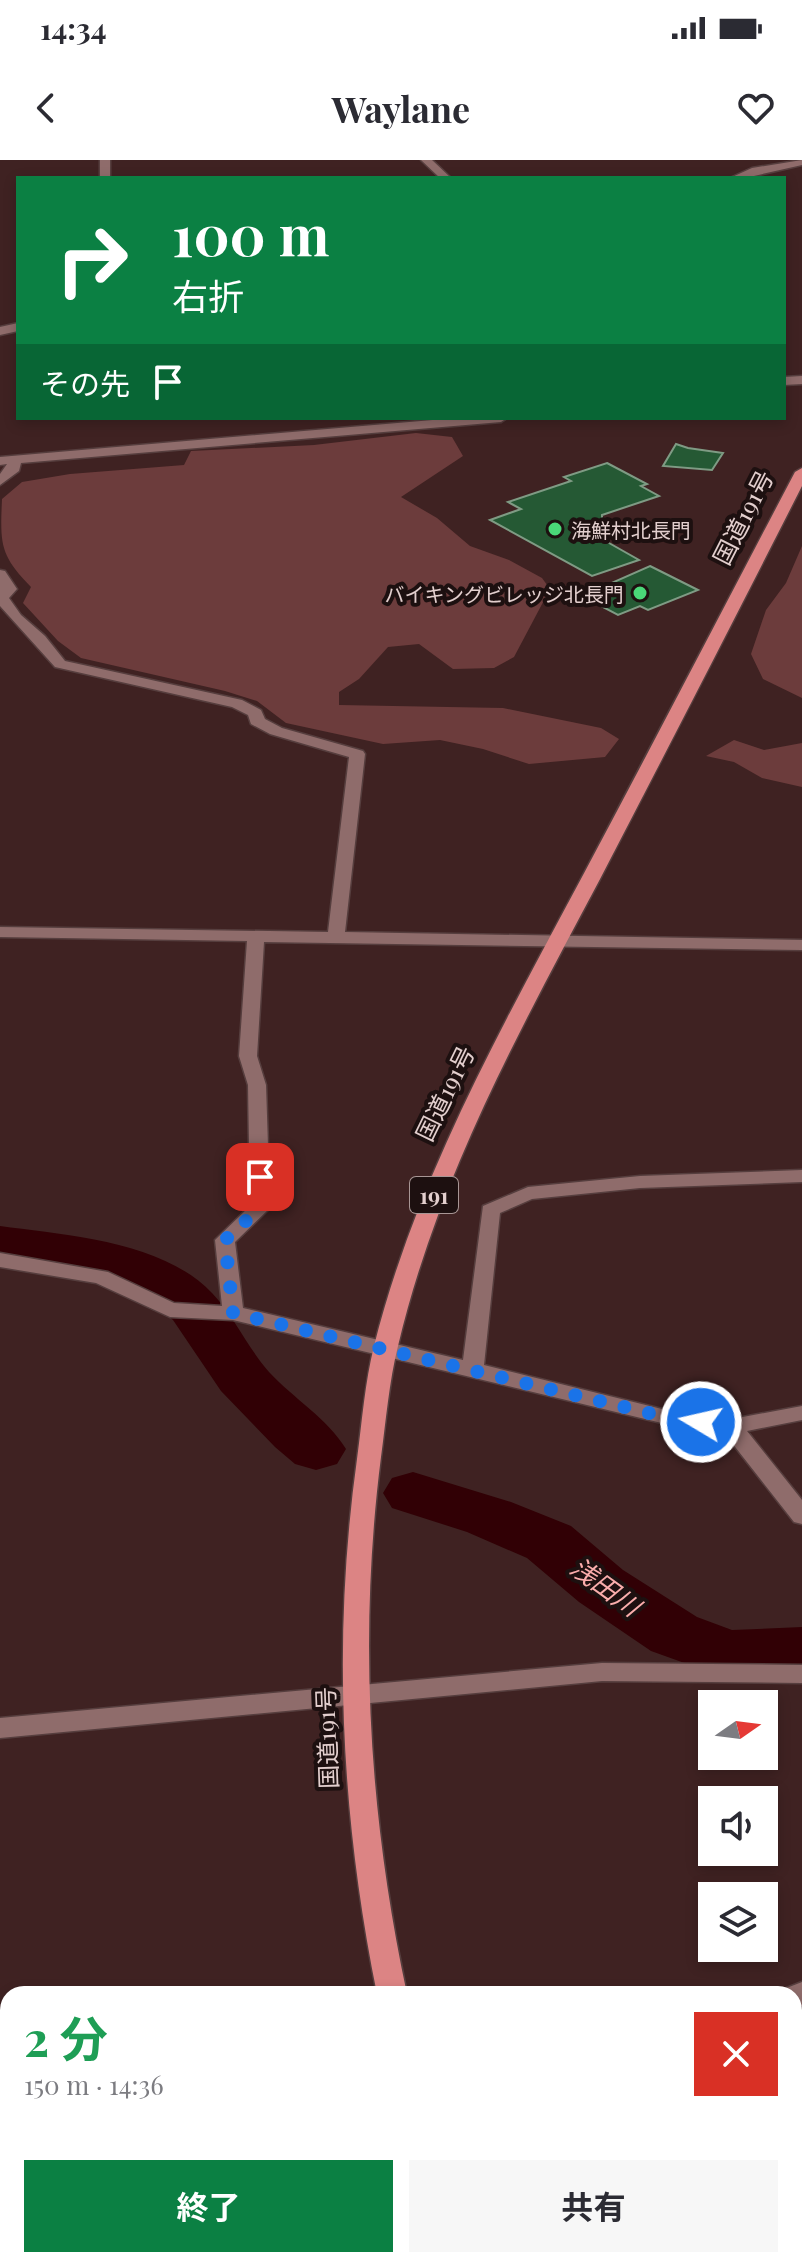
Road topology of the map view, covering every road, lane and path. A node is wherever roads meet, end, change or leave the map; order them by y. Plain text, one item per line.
1 (426, 160) edge
2 (802, 162) edge
3 (777, 163) edge
4 (444, 176) edge
5 (741, 176) edge
6 (344, 420) edge
7 (478, 420) edge
8 (352, 431) junction
9 (7, 460) edge
10 (802, 472) edge
11 (0, 481) edge
12 (0, 574) edge
13 (1, 598) edge
14 (0, 932) edge
15 (336, 936) junction
16 (256, 937) junction
17 (555, 941) junction
18 (802, 945) edge
19 (802, 1176) edge
20 (0, 1260) edge
21 (227, 1313) junction
22 (386, 1348) junction
23 (473, 1370) junction
24 (802, 1413) edge
25 (732, 1427) junction
26 (802, 1516) edge
27 (802, 1674) edge
28 (357, 1697) junction
29 (0, 1728) edge
30 (391, 1986) edge

1 - 4 street
2 - 3 street
3 - 5 street
6 - 8 street
7 - 8 street
8 - 9 street
9 - 11 street
10 - 17 highway, 国道191号 / 191
12 - 13 street
13 - 15 street
14 - 16 street
15 - 16 street
15 - 17 street
16 - 21 street
17 - 18 street
17 - 22 highway, 国道191号 / 191
19 - 23 street
20 - 21 street
21 - 22 street
22 - 23 street
22 - 28 highway, 国道191号 / 191
23 - 25 street
24 - 25 street
25 - 26 street
27 - 28 street
28 - 29 street
28 - 30 highway, 国道191号 / 191

